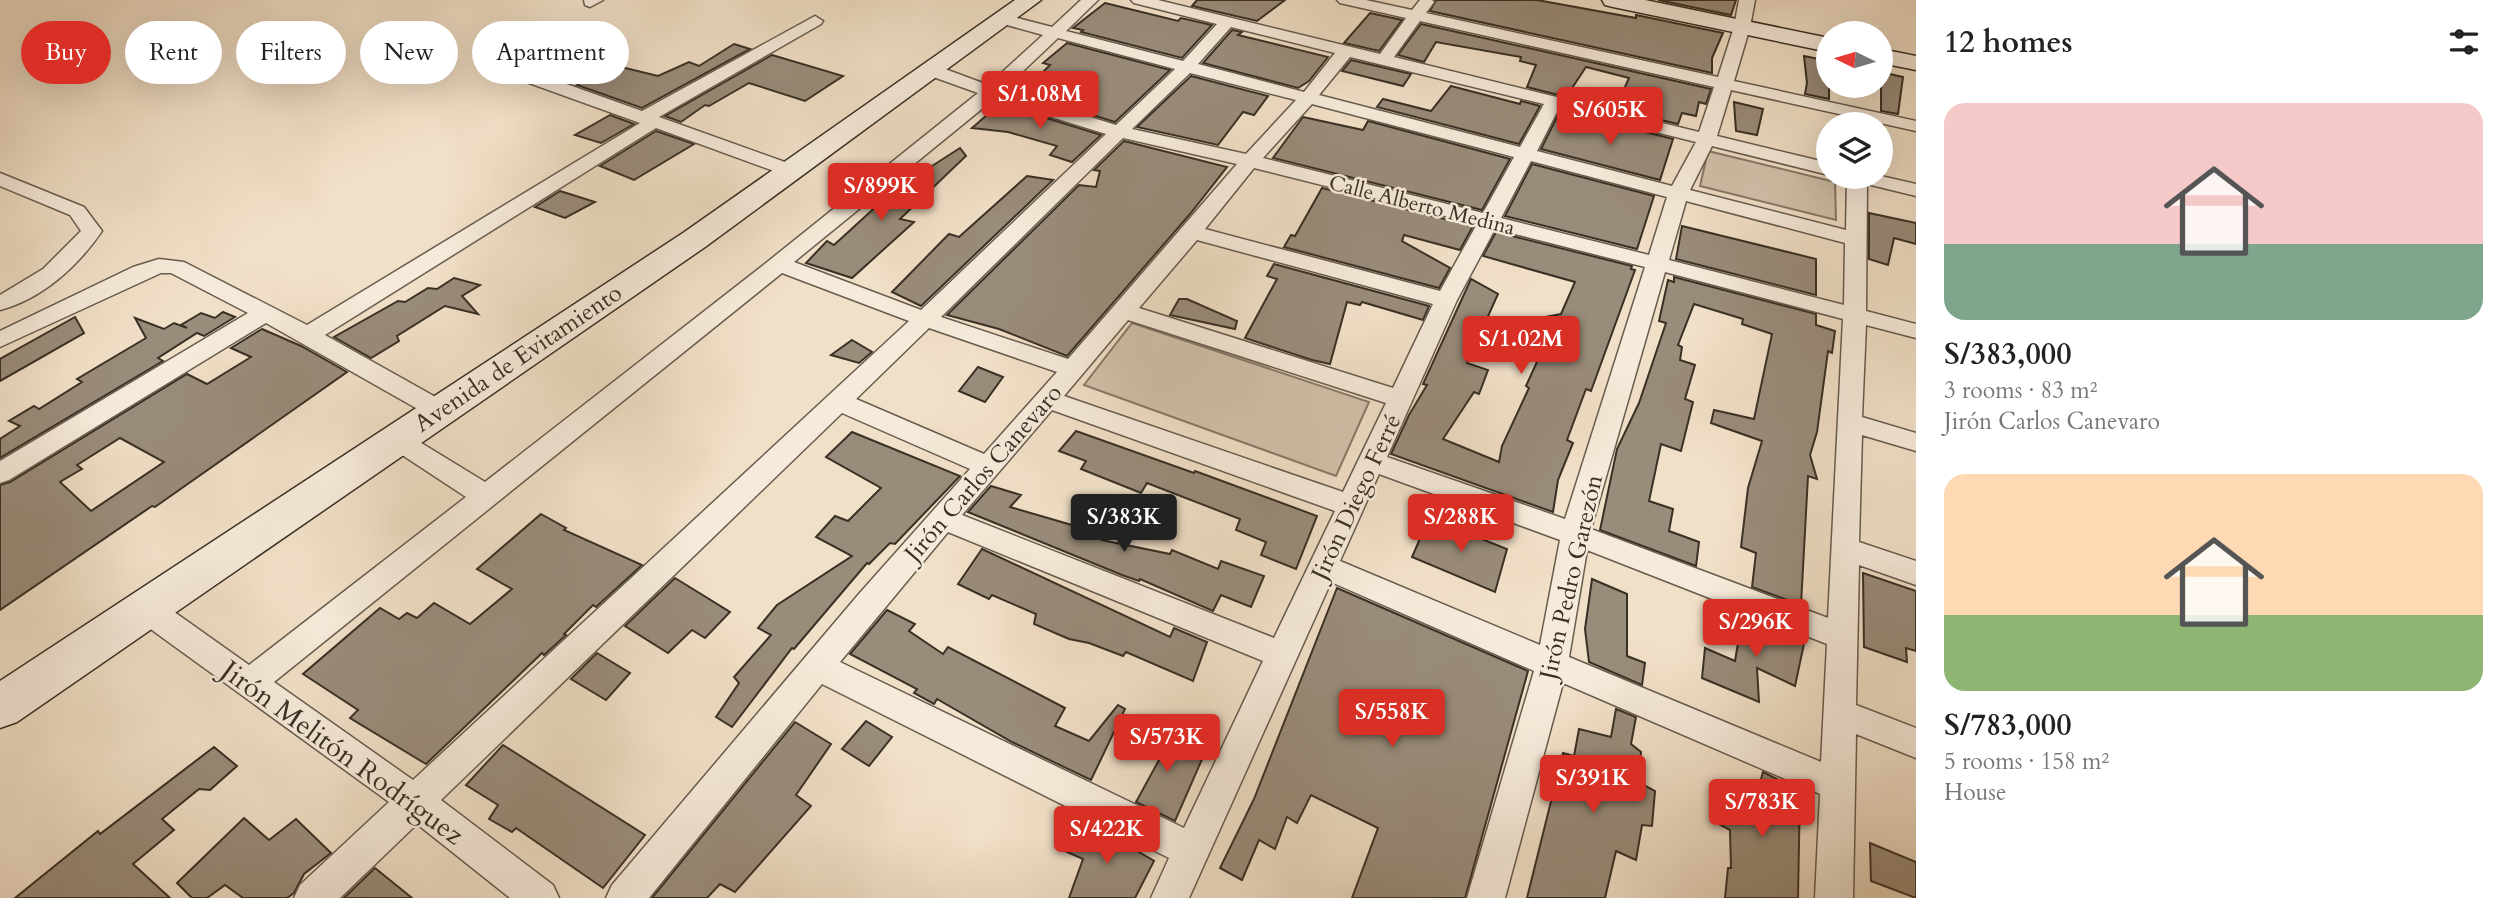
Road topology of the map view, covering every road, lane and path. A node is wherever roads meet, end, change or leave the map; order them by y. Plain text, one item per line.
1 (1090, 0) edge
2 (1139, 0) edge
3 (1345, 0) edge
4 (1427, 0) edge
5 (1613, 0) edge
6 (1662, 0) edge
7 (1016, 10) edge
8 (1744, 15) edge
9 (1418, 16) junction
10 (816, 21) dead end
11 (1227, 22) junction
12 (1816, 30) edge
13 (1054, 33) junction
14 (1816, 40) edge
15 (1894, 46) edge
16 (1916, 50) edge
17 (1345, 52) junction
18 (1894, 59) edge
19 (1384, 60) junction
20 (1916, 63) edge
21 (1186, 67) junction
22 (931, 70) junction
23 (1723, 83) junction
24 (550, 84) edge
25 (991, 92) junction
26 (1308, 98) junction
27 (1554, 102) junction
28 (650, 119) junction
29 (1916, 126) edge
30 (1117, 131) junction
31 (1706, 140) junction
32 (1526, 154) junction
33 (1250, 161) junction
34 (1816, 166) edge
35 (789, 170) junction
36 (0, 179) edge
37 (1893, 185) edge
38 (1858, 189) edge
39 (1916, 190) edge
40 (1678, 194) junction
41 (1489, 222) junction
42 (1192, 232) junction
43 (1855, 239) junction
44 (1656, 263) junction
45 (779, 264) junction
46 (1446, 300) junction
47 (0, 303) edge
48 (1124, 311) junction
49 (265, 313) junction
50 (1855, 315) junction
51 (925, 319) junction
52 (1916, 331) edge
53 (308, 335) junction
54 (0, 340) edge
55 (1073, 369) junction
56 (1047, 399) junction
57 (1401, 399) junction
58 (838, 401) junction
59 (439, 411) junction
60 (1849, 422) junction
61 (396, 439) junction
62 (1916, 442) edge
63 (1373, 462) junction
64 (987, 466) junction
65 (0, 473) edge
66 (486, 496) junction
67 (1352, 506) junction
68 (943, 519) junction
69 (1576, 534) junction
70 (1846, 550) junction
71 (1324, 567) junction
72 (1916, 573) edge
73 (145, 608) junction
74 (1844, 636) junction
75 (1283, 655) junction
76 (1552, 664) junction
77 (817, 666) junction
78 (250, 683) junction
79 (0, 707) edge
80 (1842, 714) junction
81 (1916, 743) edge
82 (1839, 786) junction
83 (415, 801) junction
84 (1192, 851) junction
85 (313, 898) edge
86 (540, 898) edge
87 (625, 898) edge
88 (1170, 898) edge
89 (1486, 898) edge
90 (1834, 898) edge

1 - 13 street
2 - 11 street
3 - 9 street
4 - 9 street
5 - 8 street
6 - 8 street
7 - 13 street
7 - 22 street, Avenida de Evitamiento
8 - 12 street
8 - 14 street
8 - 23 street, Jirón Pedro Garezón
9 - 19 street
9 - 23 street
10 - 28 street
11 - 17 street
11 - 21 street
13 - 21 street
13 - 25 street
15 - 16 street
17 - 19 street
17 - 26 street, Jirón Carlos Canevaro
18 - 20 street
19 - 27 street
21 - 26 street
21 - 30 street
22 - 25 street, Calle Alberto Medina
22 - 35 street, Avenida de Evitamiento
23 - 29 street
23 - 31 street, Jirón Pedro Garezón
24 - 28 street
25 - 30 street, Calle Alberto Medina
25 - 45 street
26 - 32 street
26 - 33 street, Jirón Carlos Canevaro
27 - 31 street
27 - 32 street, Jirón Diego Ferré
28 - 35 street
28 - 53 street
30 - 33 street, Calle Alberto Medina
30 - 51 street
31 - 34 street
31 - 40 street, Jirón Pedro Garezón
32 - 40 street
32 - 41 street, Jirón Diego Ferré
33 - 41 street, Calle Alberto Medina
33 - 42 street, Jirón Carlos Canevaro
35 - 59 street, Avenida de Evitamiento
36 - 47 street
37 - 39 street
38 - 43 street
40 - 43 street
40 - 44 street, Jirón Pedro Garezón
41 - 44 street, Calle Alberto Medina
41 - 46 street, Jirón Diego Ferré
42 - 46 street
42 - 48 street, Jirón Carlos Canevaro
43 - 50 street
44 - 50 street, Calle Alberto Medina
44 - 69 street, Jirón Pedro Garezón
45 - 51 street
45 - 66 street
46 - 57 street, Jirón Diego Ferré
48 - 55 street, Jirón Carlos Canevaro
48 - 57 street
49 - 53 street
49 - 54 street
49 - 65 street
50 - 52 street, Calle Alberto Medina
50 - 60 street
51 - 55 street
51 - 58 street
53 - 59 street
55 - 56 street, Jirón Carlos Canevaro
56 - 64 street, Jirón Carlos Canevaro
56 - 67 street
57 - 63 street, Jirón Diego Ferré
58 - 64 street
58 - 83 street
59 - 61 street, Avenida de Evitamiento
60 - 62 street
60 - 70 street
61 - 66 street
61 - 73 street, Avenida de Evitamiento
63 - 67 street, Jirón Diego Ferré
63 - 69 street
64 - 68 street, Jirón Carlos Canevaro
66 - 78 street
67 - 71 street, Jirón Diego Ferré
68 - 75 street
68 - 77 street, Jirón Carlos Canevaro
69 - 74 street
69 - 76 street, Jirón Pedro Garezón
70 - 72 street
70 - 74 street
71 - 75 street, Jirón Diego Ferré
71 - 76 street
73 - 78 street, Jirón Melitón Rodríguez
73 - 79 street, Avenida de Evitamiento
74 - 80 street
75 - 84 street, Jirón Diego Ferré
76 - 82 street
76 - 89 street, Jirón Pedro Garezón
77 - 84 street
77 - 87 street, Jirón Carlos Canevaro
78 - 83 street, Jirón Melitón Rodríguez
80 - 81 street
80 - 82 street
82 - 90 street
83 - 85 street
83 - 86 street, Jirón Melitón Rodríguez
84 - 88 street, Jirón Diego Ferré

